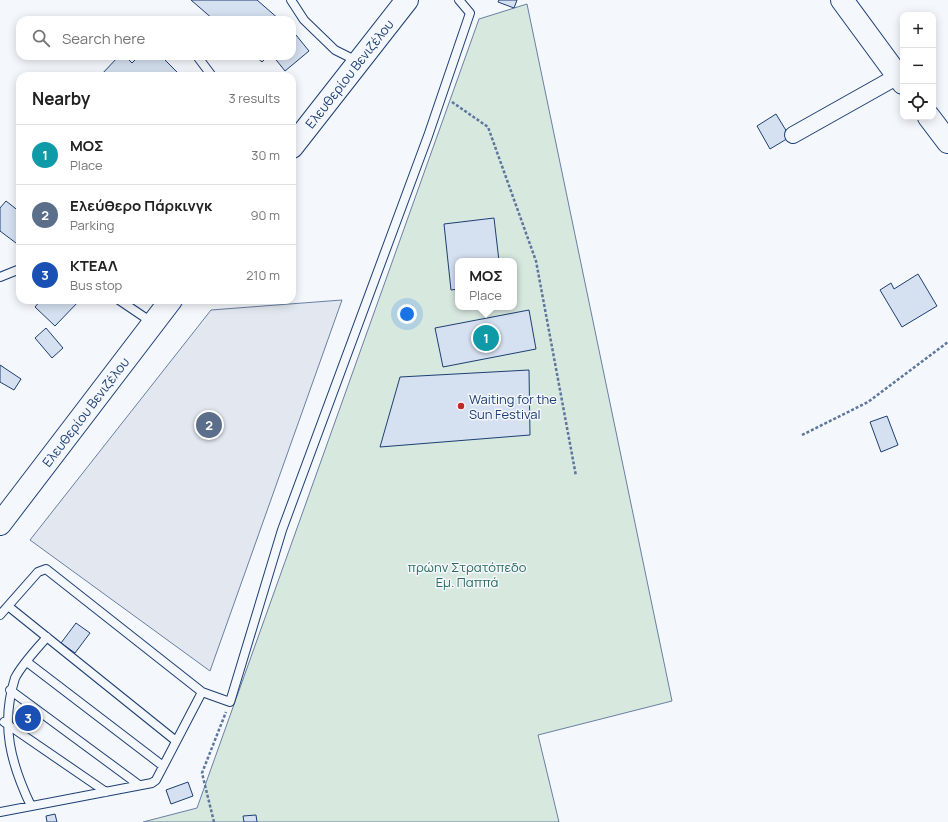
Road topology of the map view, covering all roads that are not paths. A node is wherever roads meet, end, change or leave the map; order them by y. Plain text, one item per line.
1 (291, 0) edge
2 (407, 0) edge
3 (459, 0) edge
4 (842, 0) edge
5 (200, 60) edge
6 (358, 62) junction
7 (209, 72) edge
8 (900, 79) edge
9 (900, 80) edge
10 (931, 120) edge
11 (793, 134) dead end
12 (296, 139) edge
13 (948, 142) edge
14 (16, 271) edge
15 (0, 277) edge
16 (125, 304) edge
17 (169, 304) edge
18 (154, 324) junction
19 (0, 524) edge
20 (8, 606) junction
21 (0, 615) edge
22 (47, 637) junction
23 (27, 662) junction
24 (10, 690) junction
25 (202, 692) junction
26 (4, 722) junction
27 (176, 741) junction
28 (163, 766) junction
29 (139, 786) junction
30 (106, 792) junction
31 (31, 806) junction
32 (0, 812) edge

1 - 6 lane
2 - 6 main road, Ελευθερίου Βενιζέλου
3 - 25 lane
4 - 8 main road
5 - 7 lane
6 - 12 main road, Ελευθερίου Βενιζέλου
9 - 11 street
10 - 13 main road
14 - 15 lane
16 - 18 lane
17 - 18 main road, Ελευθερίου Βενιζέλου
18 - 19 main road, Ελευθερίου Βενιζέλου
20 - 21 lane
20 - 22 lane
20 - 25 lane
22 - 23 lane
22 - 27 lane
23 - 24 lane
23 - 28 lane
24 - 26 lane
24 - 29 lane
25 - 27 lane
26 - 30 lane
26 - 31 lane
27 - 28 lane
28 - 29 lane
29 - 30 lane
30 - 31 lane
31 - 32 lane

